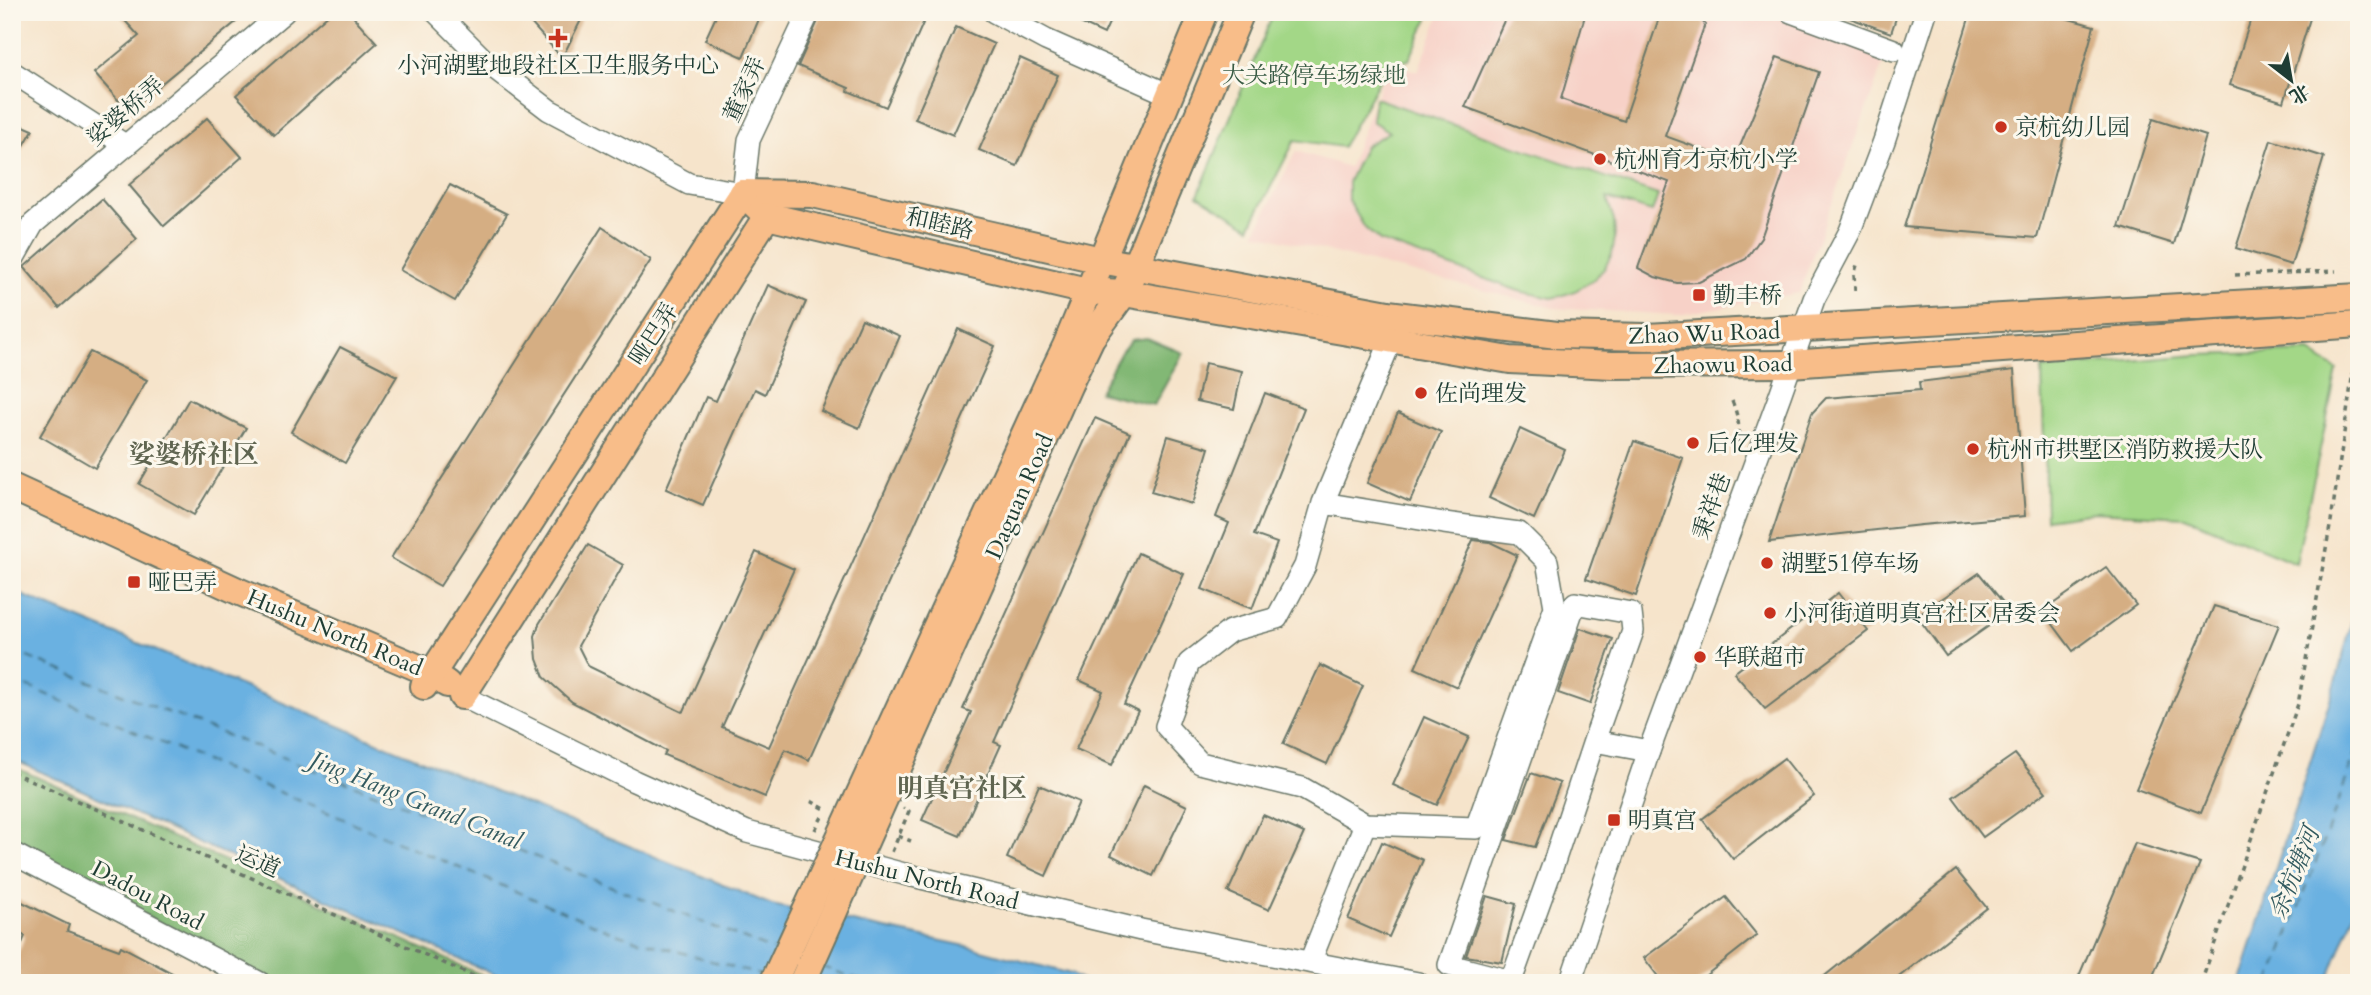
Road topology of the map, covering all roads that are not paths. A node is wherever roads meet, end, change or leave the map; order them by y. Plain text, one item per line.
1 (284, 12) edge
2 (436, 12) edge
3 (809, 12) edge
4 (994, 12) edge
5 (1205, 12) edge
6 (1241, 12) edge
7 (1791, 12) edge
8 (1926, 12) edge
9 (1894, 50) dead end
10 (12, 72) edge
11 (1170, 95) junction
12 (125, 145) junction
13 (743, 192) junction
14 (767, 216) junction
15 (1101, 260) junction
16 (12, 261) edge
17 (1135, 266) junction
18 (1087, 291) junction
19 (1124, 293) junction
20 (2359, 297) edge
21 (2359, 324) edge
22 (1803, 328) junction
23 (1392, 338) junction
24 (1790, 364) junction
25 (1060, 381) junction
26 (12, 487) edge
27 (1323, 503) junction
28 (12, 504) edge
29 (429, 680) junction
30 (462, 696) junction
31 (1594, 741) junction
32 (1649, 751) junction
33 (1365, 824) junction
34 (12, 853) edge
35 (1310, 962) junction
36 (260, 983) edge
37 (773, 983) edge
38 (802, 983) edge
39 (1418, 983) edge
40 (1570, 983) edge

1 - 12 street, 娑婆桥弄
2 - 13 street, 和睦路
3 - 13 street, 董家弄
4 - 11 street
5 - 11 main road, Daguan Road
6 - 17 main road, Daguan Road
7 - 9 street
8 - 22 street, 秉祥巷
10 - 12 street
11 - 15 main road, Daguan Road
12 - 16 street, 娑婆桥弄
13 - 14 main road
13 - 15 main road, 和睦路
13 - 29 main road, 哑巴弄
14 - 18 main road, 和睦路
14 - 30 main road, 哑巴弄
15 - 17 main road, 和睦路
15 - 18 main road, Daguan Road
17 - 19 main road, Daguan Road
17 - 22 main road, Zhao Wu Road
18 - 19 main road, 和睦路
18 - 25 main road, Daguan Road
19 - 23 main road, Zhaowu Road
19 - 25 main road, Daguan Road
20 - 22 main road, Zhao Wu Road
21 - 24 main road, Zhaowu Road
22 - 24 street, 秉祥巷
23 - 24 main road, Zhaowu Road
23 - 27 street
24 - 32 street, 秉祥巷
25 - 37 main road, Daguan Road, bridge
25 - 38 main road, Daguan Road, bridge
26 - 29 main road, Hushu North Road
27 - 33 street
27 - 33 street
28 - 29 main road, Hushu North Road
29 - 30 main road, Hushu North Road
30 - 35 street, Hushu North Road
31 - 31 street
31 - 32 street
32 - 40 street, 秉祥巷
33 - 35 street
34 - 36 street, Dadou Road
35 - 39 street, Hushu North Road

